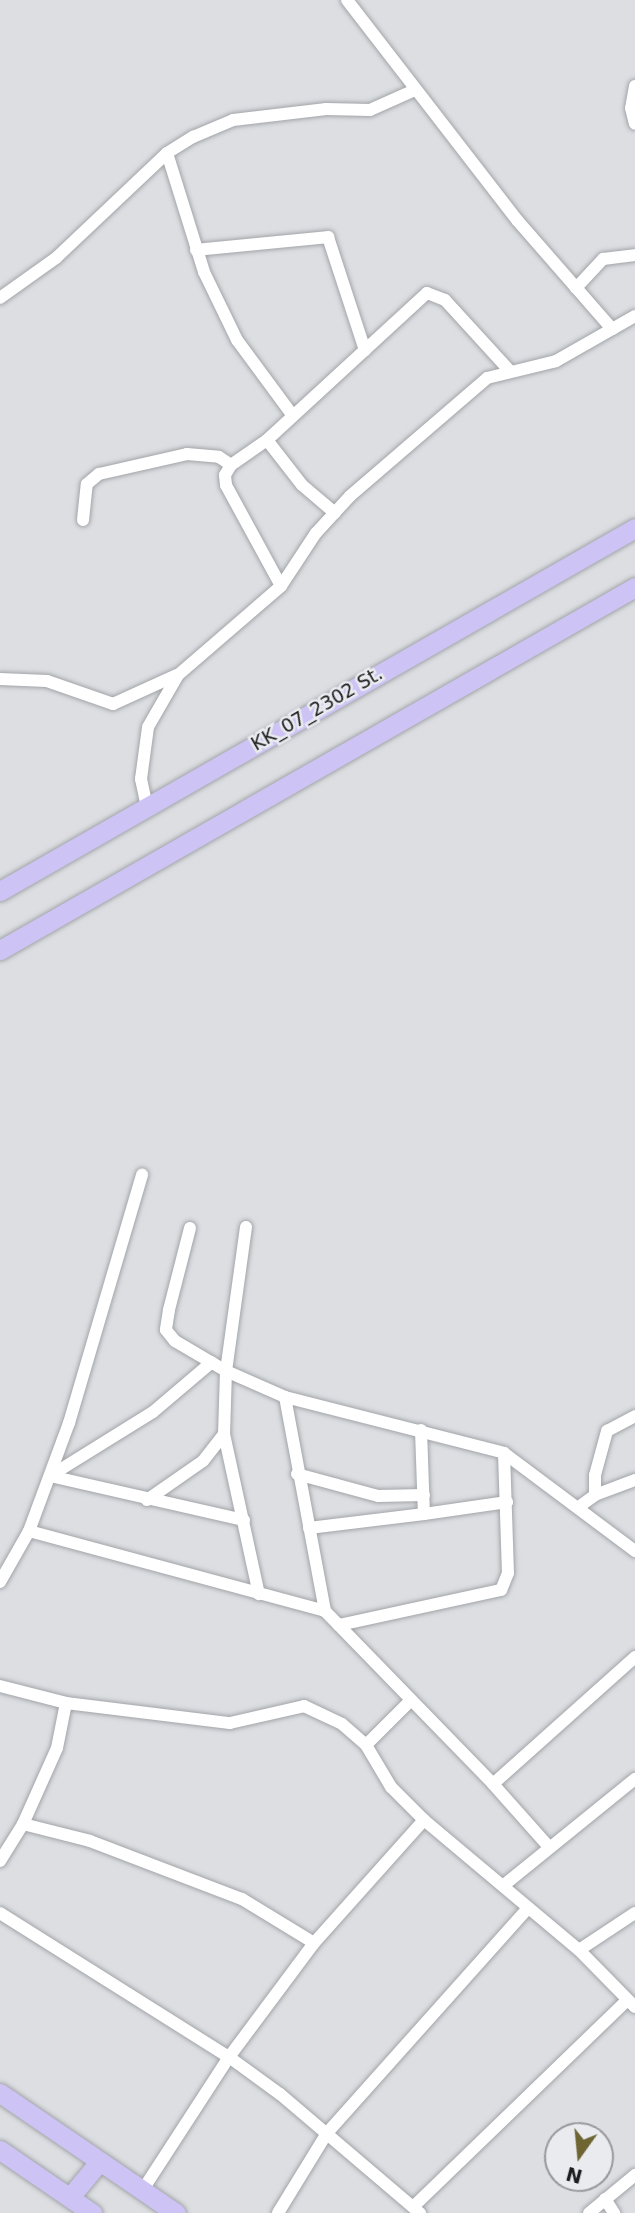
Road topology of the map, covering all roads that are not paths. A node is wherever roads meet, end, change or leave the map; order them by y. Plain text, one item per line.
1 (347, 0) edge
2 (635, 86) edge
3 (415, 90) junction
4 (635, 124) edge
5 (167, 153) junction
6 (196, 250) junction
7 (635, 255) edge
8 (576, 288) junction
9 (0, 298) edge
10 (635, 316) edge
11 (612, 329) junction
12 (365, 349) junction
13 (509, 370) junction
14 (293, 416) junction
15 (267, 440) junction
16 (231, 465) junction
17 (335, 513) junction
18 (83, 520) dead end
19 (635, 528) edge
20 (281, 586) junction
21 (635, 587) edge
22 (178, 674) junction
23 (0, 679) edge
24 (147, 807) junction
25 (0, 891) edge
26 (0, 950) edge
27 (142, 1175) dead end
28 (246, 1227) dead end
29 (190, 1228) dead end
30 (212, 1362) junction
31 (226, 1371) junction
32 (285, 1397) junction
33 (635, 1416) edge
34 (421, 1430) junction
35 (224, 1434) junction
36 (504, 1453) junction
37 (297, 1474) junction
38 (50, 1476) junction
39 (635, 1480) edge
40 (424, 1495) junction
41 (595, 1495) junction
42 (148, 1500) junction
43 (507, 1502) junction
44 (580, 1506) junction
45 (424, 1514) junction
46 (244, 1520) junction
47 (309, 1528) junction
48 (29, 1531) junction
49 (635, 1551) edge
50 (0, 1582) edge
51 (259, 1594) junction
52 (325, 1611) junction
53 (339, 1625) junction
54 (635, 1657) edge
55 (0, 1686) edge
56 (410, 1701) junction
57 (66, 1703) junction
58 (366, 1745) junction
59 (635, 1779) edge
60 (494, 1784) junction
61 (424, 1820) junction
62 (23, 1825) junction
63 (548, 1846) junction
64 (0, 1861) edge
65 (504, 1885) junction
66 (528, 1908) junction
67 (0, 1913) edge
68 (635, 1913) edge
69 (314, 1943) junction
70 (579, 1950) junction
71 (631, 2003) edge
72 (229, 2057) junction
73 (0, 2093) edge
74 (327, 2133) junction
75 (0, 2150) edge
76 (99, 2162) junction
77 (635, 2175) edge
78 (142, 2191) junction
79 (69, 2197) junction
80 (605, 2199) junction
81 (417, 2210) edge
82 (92, 2213) edge
83 (176, 2213) edge
84 (278, 2213) edge
85 (589, 2213) edge
86 (614, 2213) edge

1 - 3 street
2 - 4 street
3 - 5 street
3 - 8 street
5 - 6 street
5 - 9 street
6 - 12 street
6 - 14 street
7 - 8 street
8 - 11 street
10 - 11 street
11 - 13 street
12 - 13 street
12 - 14 street
13 - 17 street
14 - 15 street
15 - 16 street
15 - 17 street
16 - 18 street
16 - 20 street
17 - 20 street
19 - 24 main road, KK_07_2302 St.
20 - 22 street
21 - 26 main road
22 - 23 street
22 - 24 street
24 - 25 main road, KK_07_2302 St.
27 - 38 street
28 - 31 street
29 - 30 street
30 - 31 street
30 - 38 street
31 - 32 street
31 - 35 street
32 - 34 street
32 - 37 street
33 - 41 street
34 - 36 street
34 - 40 street
35 - 42 street
35 - 46 street
36 - 43 street
36 - 44 street
37 - 40 street
37 - 47 street
38 - 42 street
38 - 48 street
39 - 41 street
40 - 45 street
41 - 44 street
42 - 46 street
43 - 45 street
43 - 53 street
44 - 49 street
45 - 47 street
46 - 51 street
47 - 52 street
48 - 50 street
48 - 51 street
51 - 52 street
52 - 53 street
53 - 56 street
54 - 60 street
55 - 57 street
56 - 58 street
56 - 60 street
57 - 58 street
57 - 62 street
58 - 61 street
59 - 63 street
60 - 63 street
61 - 65 street
61 - 69 street
62 - 64 street
62 - 69 street
63 - 65 street
65 - 66 street
66 - 70 street
66 - 74 street
67 - 72 street
68 - 70 street
69 - 72 street
70 - 71 street
71 - 81 street
72 - 74 street
72 - 78 street
73 - 76 main road
74 - 81 street
74 - 84 street
75 - 79 main road
76 - 78 main road
76 - 79 main road
77 - 80 street
78 - 83 main road
79 - 82 main road
80 - 85 street
80 - 86 street

